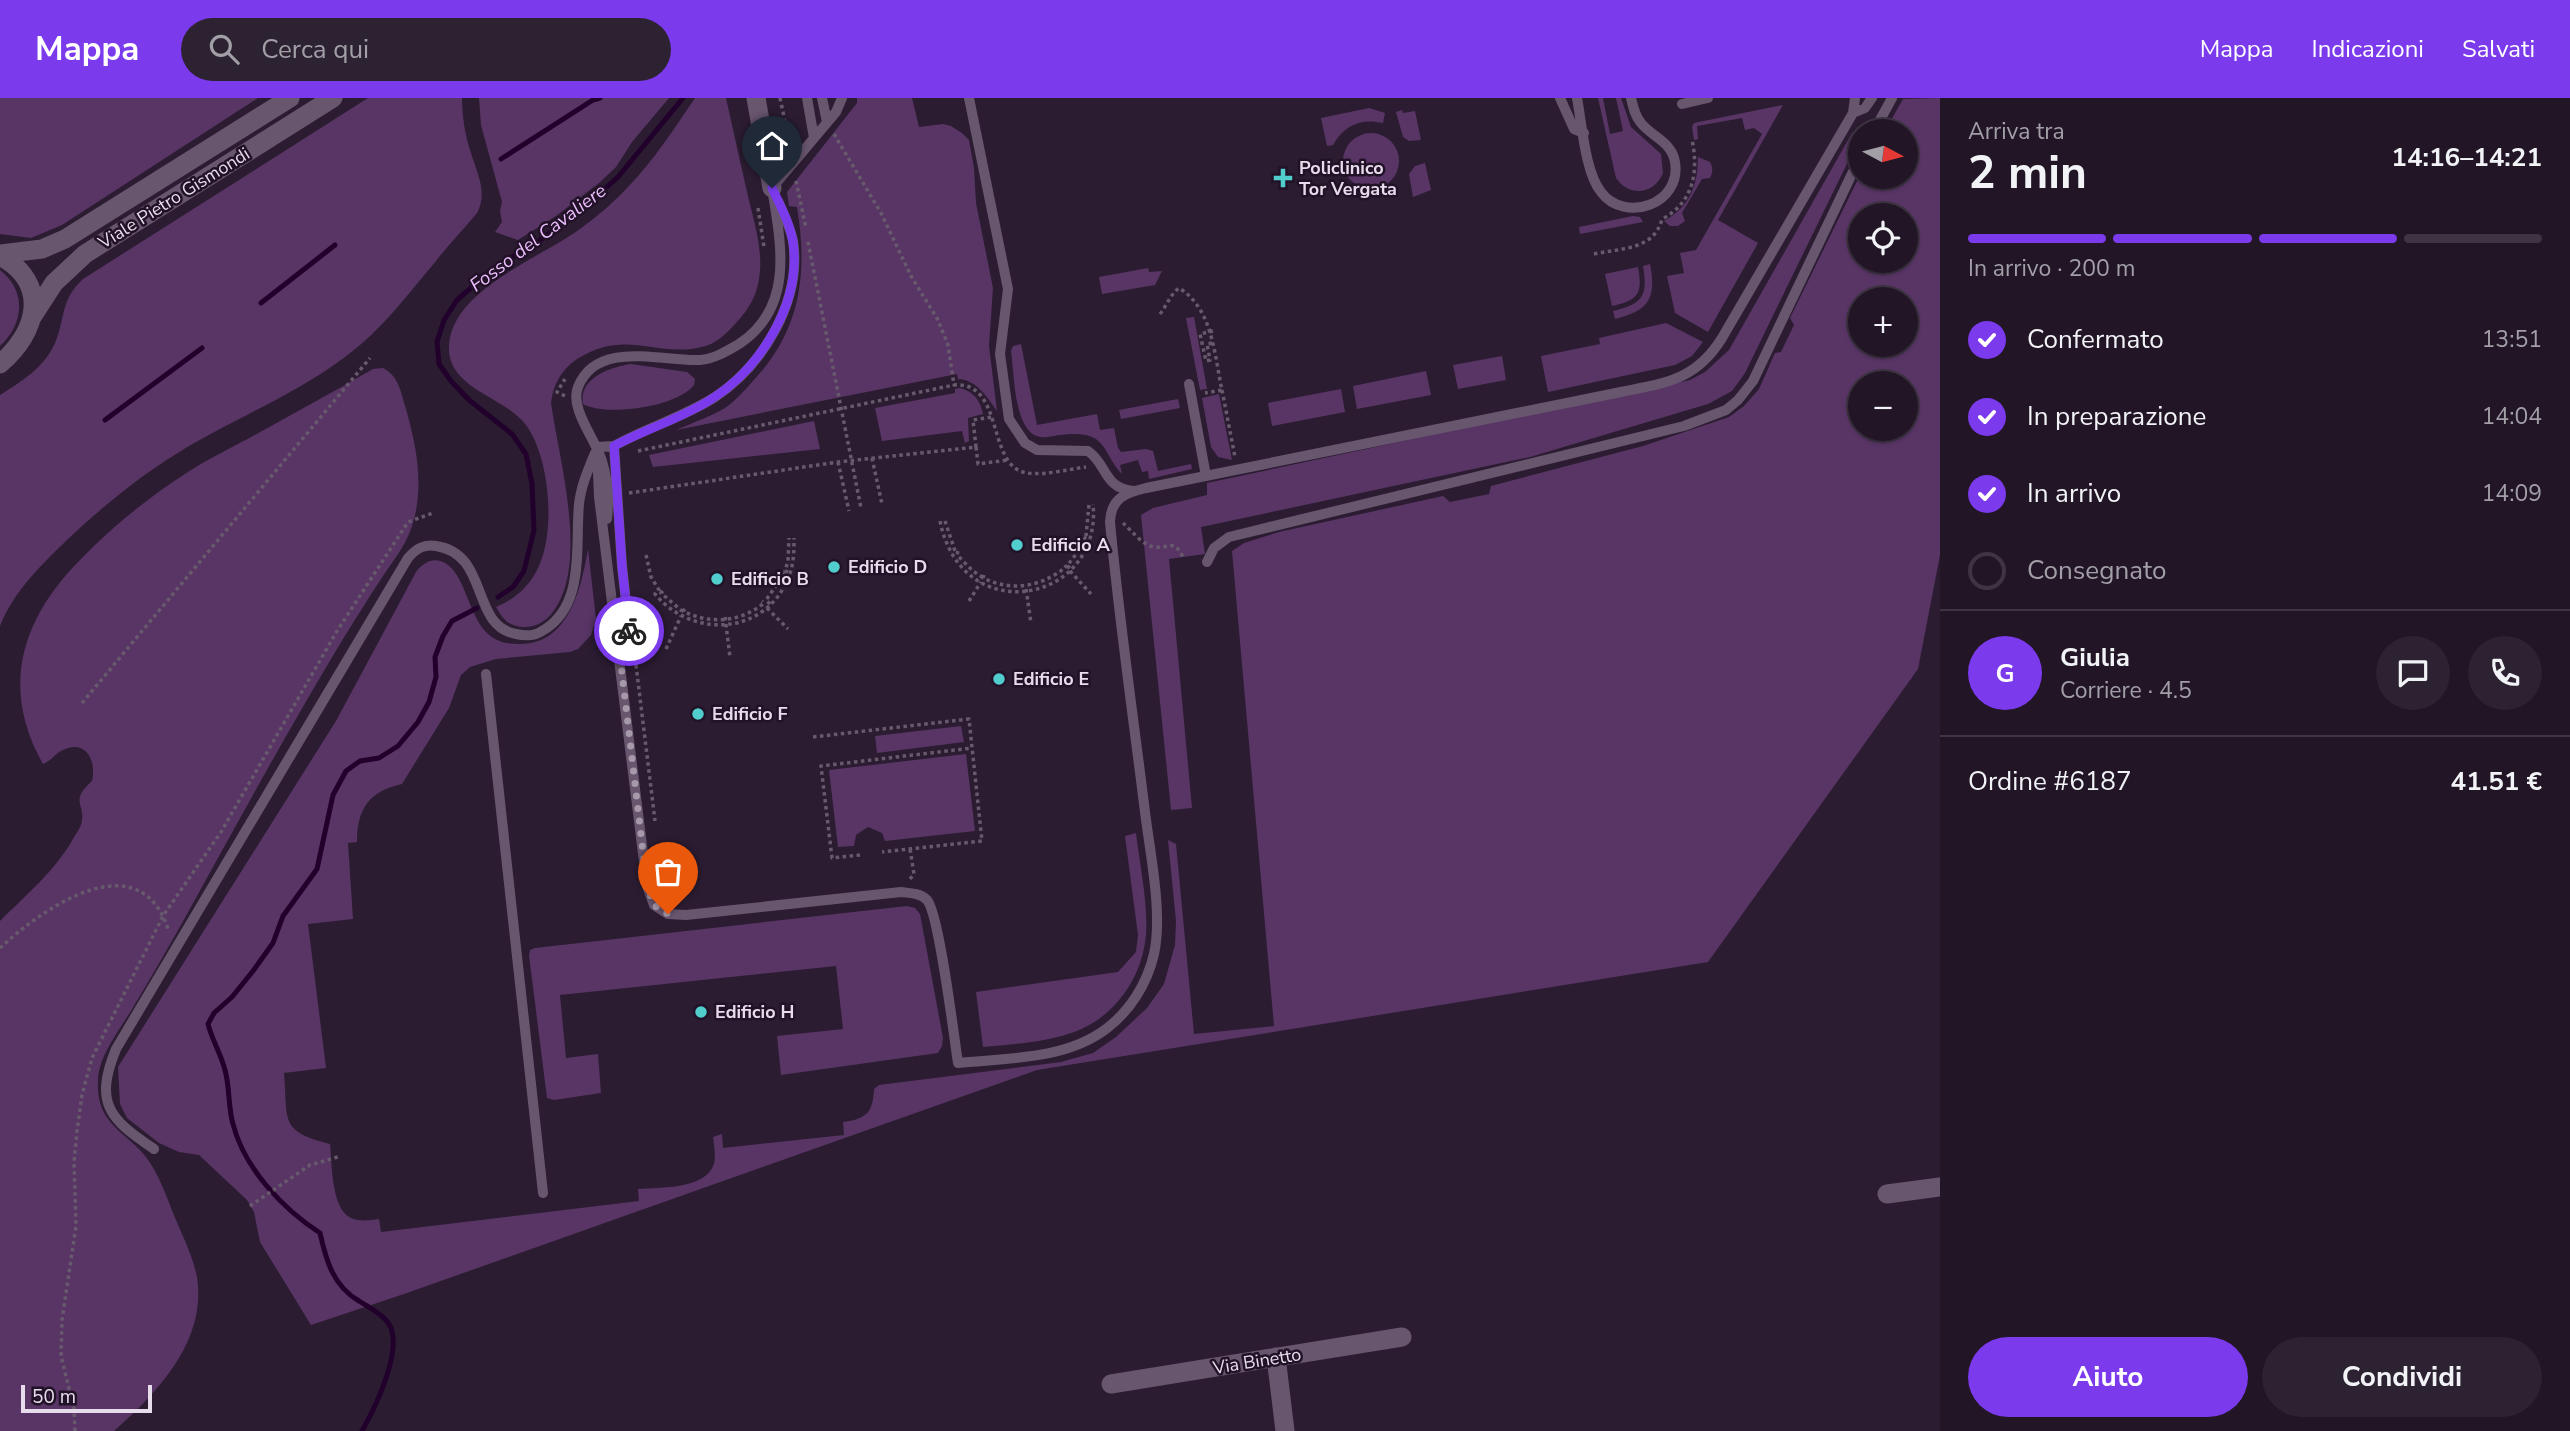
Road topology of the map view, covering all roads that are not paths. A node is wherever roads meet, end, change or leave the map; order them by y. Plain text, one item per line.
1 (290, 98) edge
2 (333, 98) edge
3 (756, 98) edge
4 (807, 98) edge
5 (822, 98) edge
6 (842, 98) edge
7 (969, 98) edge
8 (1560, 98) edge
9 (1577, 98) edge
10 (1631, 98) edge
11 (1708, 98) edge
12 (1855, 98) edge
13 (1892, 98) edge
14 (1870, 101) edge
15 (1682, 104) dead end
16 (1853, 113) junction
17 (1881, 119) edge
18 (826, 123) junction
19 (1584, 133) junction
20 (814, 138) junction
21 (1848, 181) edge
22 (772, 188) junction
23 (0, 255) edge
24 (32, 317) junction
25 (0, 364) edge
26 (1190, 390) road end
27 (597, 447) junction
28 (613, 450) junction
29 (1206, 476) junction
30 (1134, 491) junction
31 (1207, 562) dead end
32 (629, 655) junction
33 (486, 674) dead end
34 (154, 1149) dead end
35 (1940, 1187) edge
36 (543, 1193) dead end
37 (1887, 1194) dead end
38 (1402, 1337) dead end
39 (1276, 1357) junction
40 (1111, 1384) dead end
41 (1285, 1431) edge

1 - 23 street, Viale Pietro Gismondi
2 - 24 street, Viale Pietro Gismondi
3 - 22 street
4 - 20 lane
5 - 18 lane
6 - 18 lane
7 - 30 lane
8 - 19 lane
9 - 19 lane
10 - 19 lane
11 - 15 lane
12 - 14 lane
12 - 16 lane
13 - 17 lane
14 - 16 lane
16 - 29 lane
18 - 20 lane
20 - 22 lane
21 - 31 lane
22 - 27 lane
22 - 28 lane
23 - 24 street
24 - 25 street, Viale Pietro Gismondi
26 - 29 lane
27 - 28 lane
27 - 32 lane
27 - 34 lane
28 - 32 lane
29 - 30 lane
30 - 32 lane
33 - 36 lane
35 - 37 street
38 - 39 street, Via Binetto
39 - 40 street, Via Binetto
39 - 41 street

